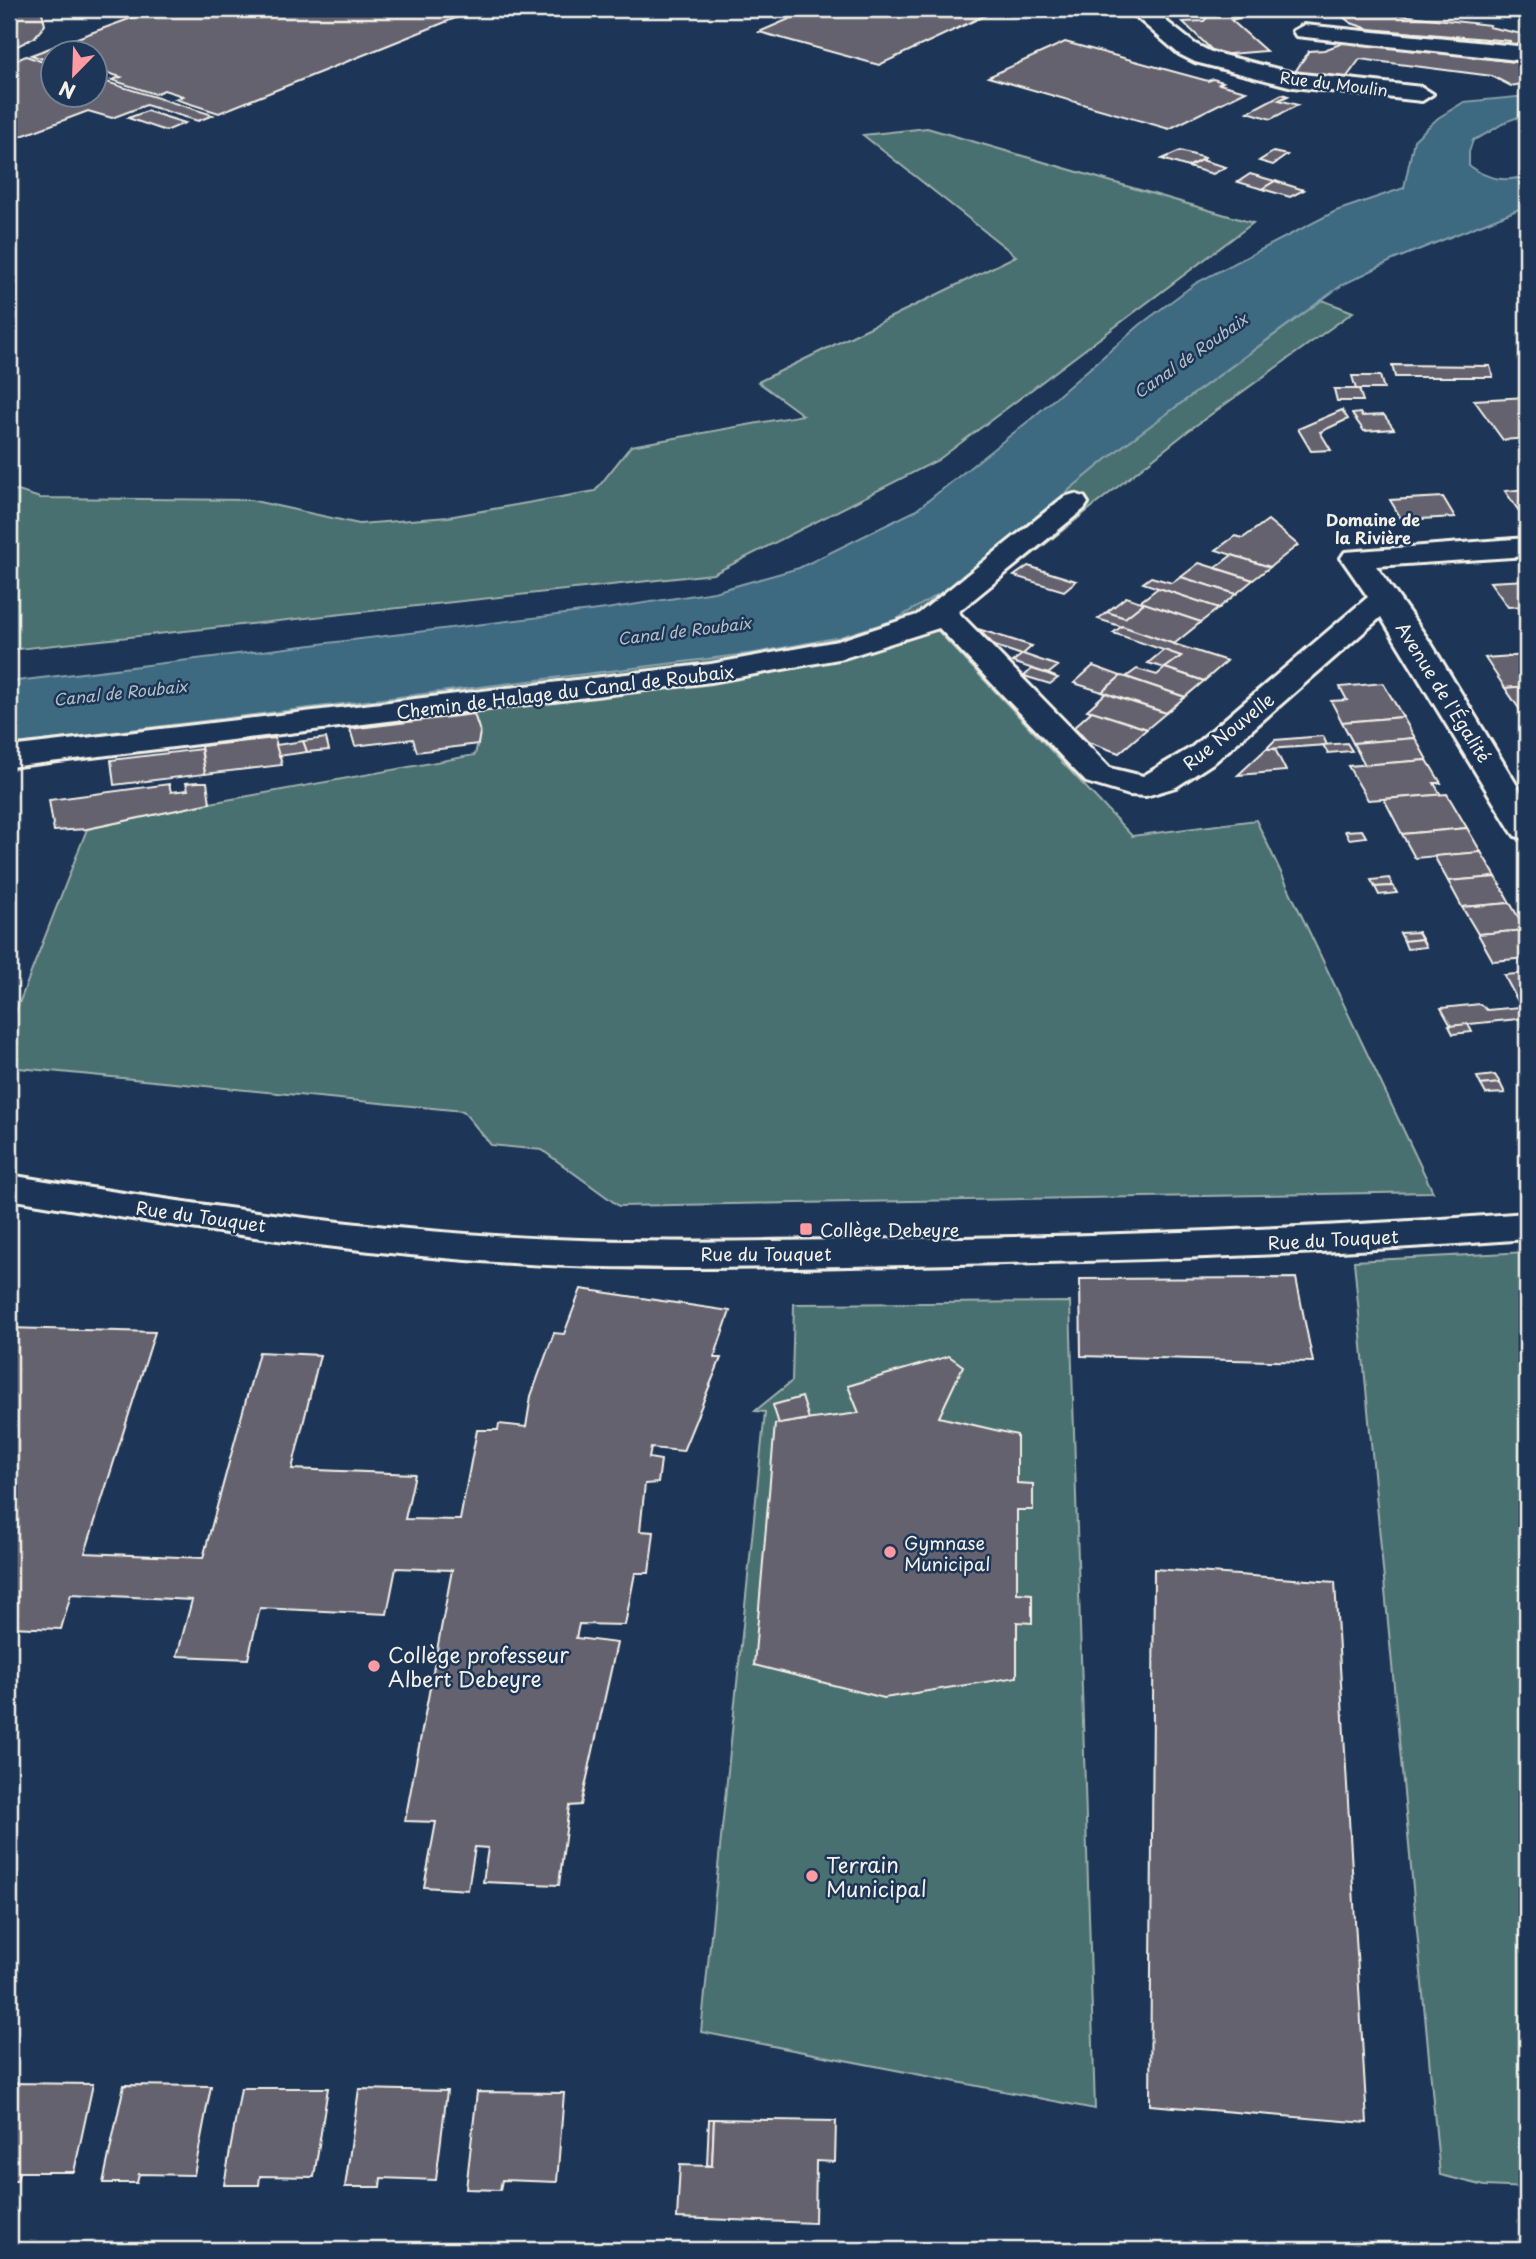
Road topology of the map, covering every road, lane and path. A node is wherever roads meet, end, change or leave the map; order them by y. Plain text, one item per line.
1 (1138, 9) edge
2 (1312, 9) edge
3 (1304, 31) junction
4 (1527, 54) edge
5 (1289, 63) dead end
6 (1422, 94) dead end
7 (1074, 503) dead end
8 (1527, 547) edge
9 (1385, 598) junction
10 (942, 613) junction
11 (9, 757) edge
12 (1527, 829) edge
13 (9, 1187) edge
14 (1527, 1226) edge

1 - 6 street, Rue du Moulin
2 - 3 street, Rue du Moulin
3 - 4 street
3 - 5 street, Rue du Moulin
7 - 10 street, Chemin de Halage du Canal de Roubaix
8 - 9 street, Avenue de l'Égalité
9 - 10 street, Rue Nouvelle
9 - 12 street, Avenue de l'Égalité
10 - 11 street, Chemin de Halage du Canal de Roubaix
13 - 14 street, Rue du Touquet

